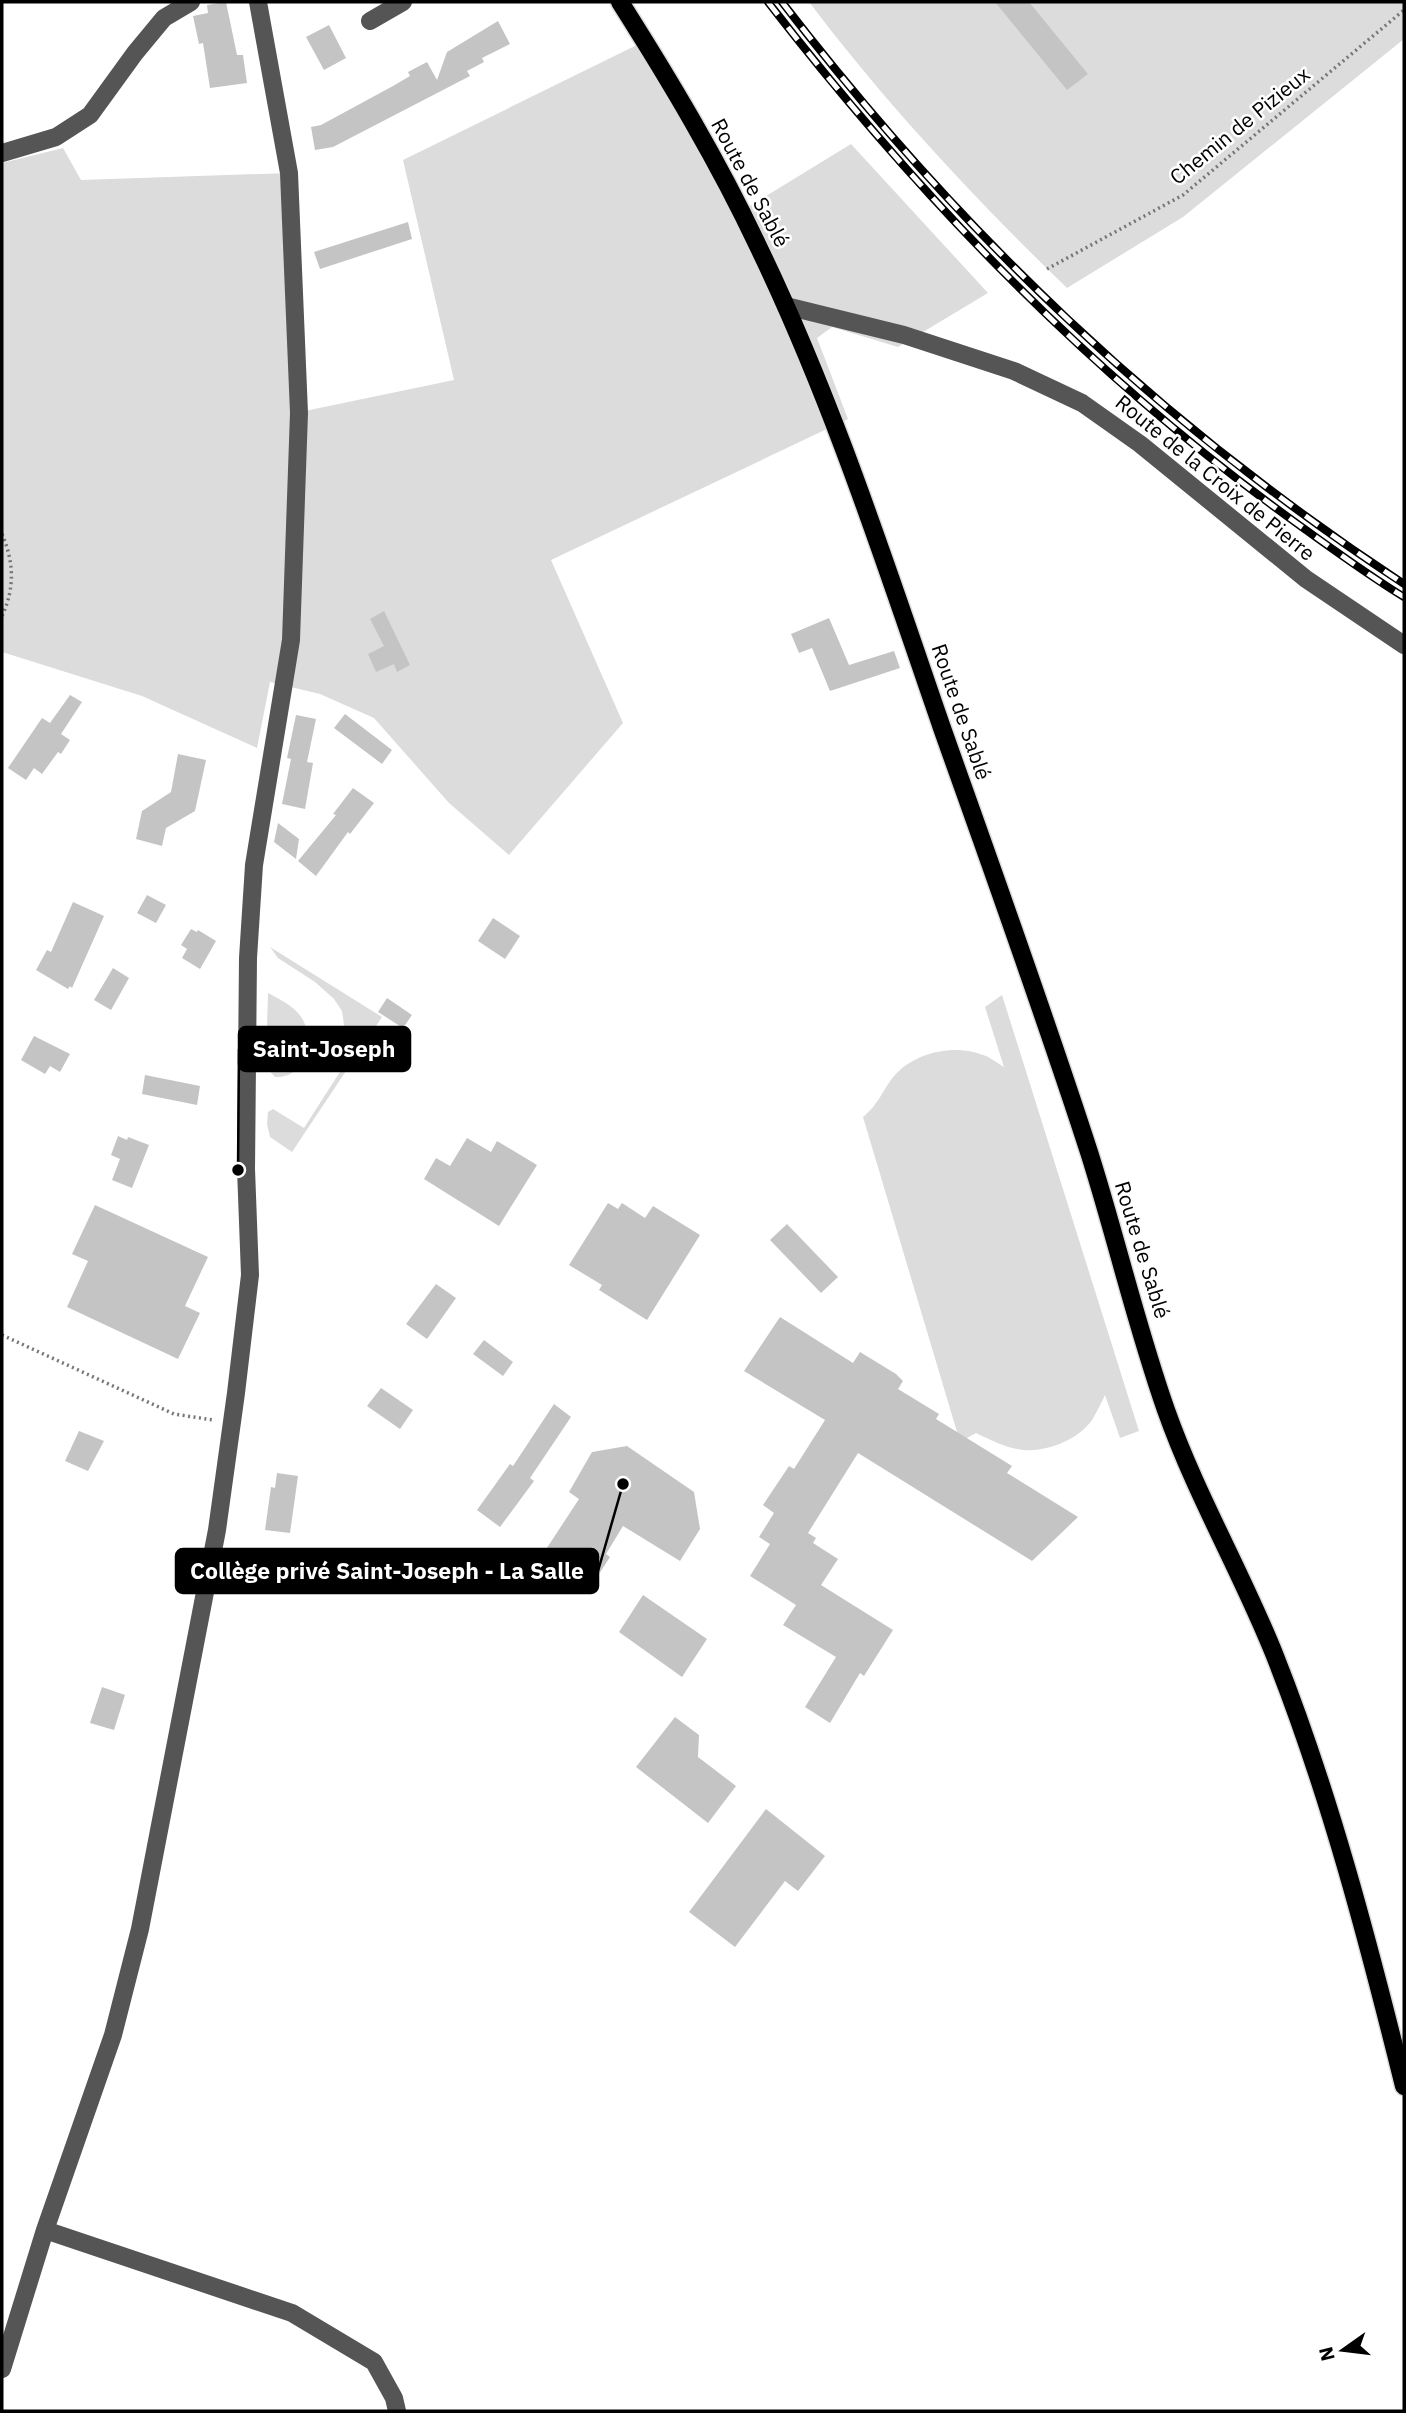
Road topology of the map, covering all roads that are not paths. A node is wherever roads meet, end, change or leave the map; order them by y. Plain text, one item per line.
1 (191, 2) edge
2 (258, 2) edge
3 (403, 2) edge
4 (620, 2) edge
5 (370, 21) dead end
6 (2, 153) edge
7 (786, 306) junction
8 (1404, 645) edge
9 (1404, 2086) edge
10 (45, 2231) junction
11 (2, 2369) edge
12 (397, 2411) edge

1 - 6 street
2 - 10 street
3 - 5 street
4 - 7 main road, Route de Sablé
7 - 8 street, Route de la Croix de Pierre
7 - 9 main road, Route de Sablé
10 - 11 street
10 - 12 street

